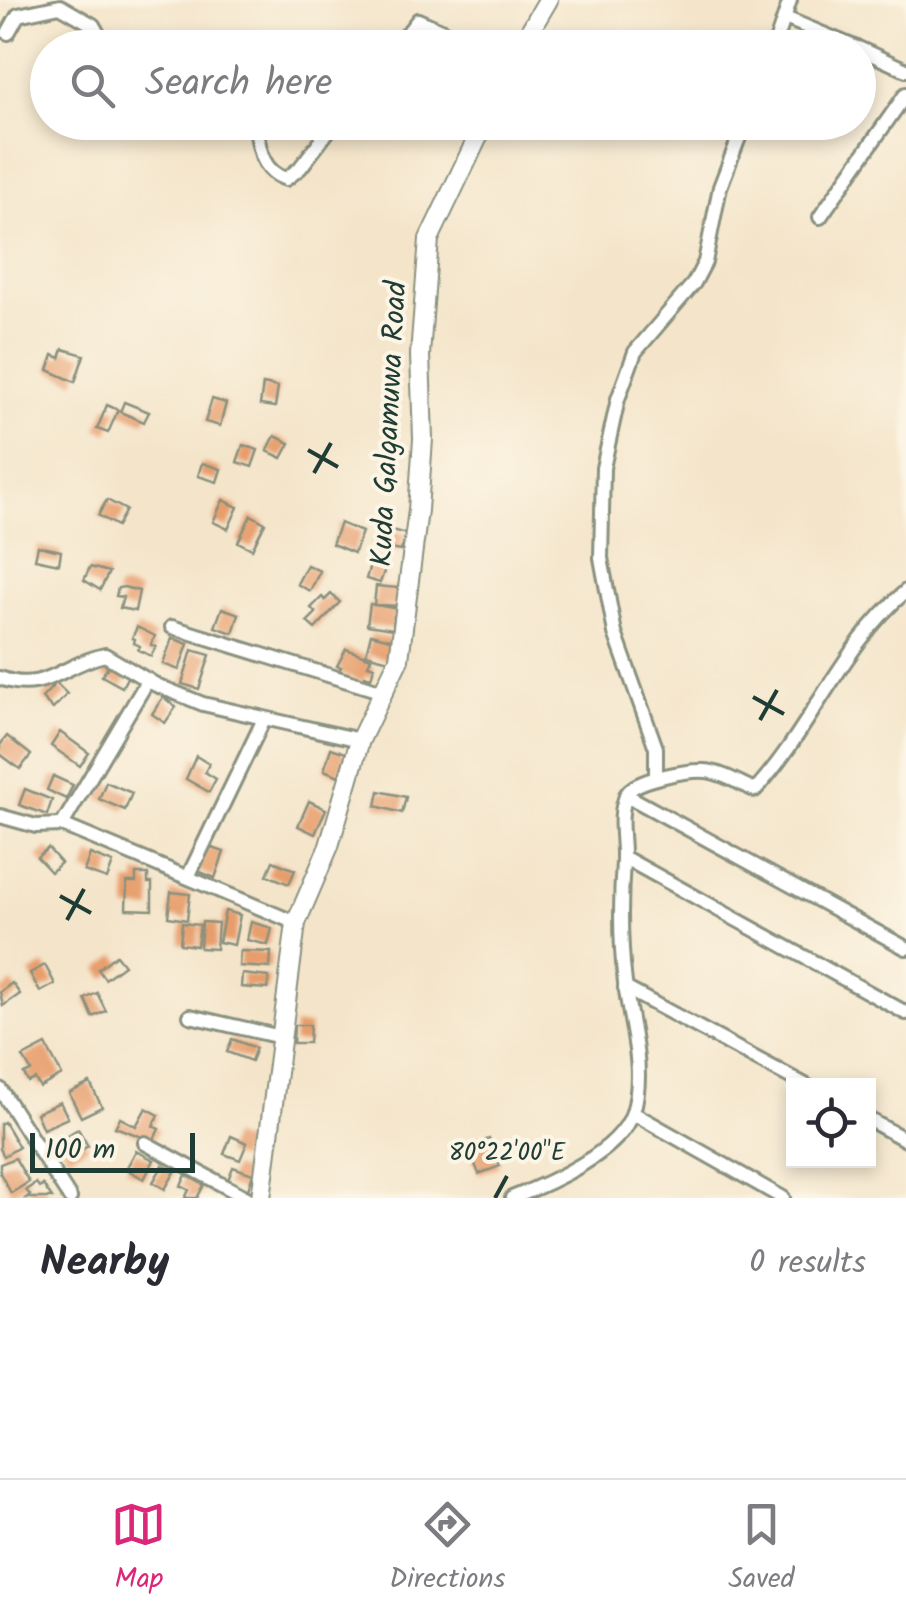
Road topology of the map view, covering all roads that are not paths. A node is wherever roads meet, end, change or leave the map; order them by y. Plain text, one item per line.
1 (548, 0) edge
2 (790, 0) edge
3 (786, 18) junction
4 (97, 30) edge
5 (410, 30) edge
6 (441, 30) edge
7 (530, 30) edge
8 (781, 30) edge
9 (815, 30) edge
10 (8, 33) dead end
11 (876, 56) edge
12 (906, 70) edge
13 (906, 94) edge
14 (876, 137) edge
15 (257, 140) edge
16 (322, 140) edge
17 (477, 140) edge
18 (738, 140) edge
19 (874, 140) edge
20 (820, 216) dead end
21 (906, 591) edge
22 (172, 627) dead end
23 (0, 678) edge
24 (148, 680) junction
25 (384, 692) junction
26 (264, 719) junction
27 (360, 740) junction
28 (656, 778) junction
29 (626, 795) junction
30 (0, 816) edge
31 (62, 825) junction
32 (623, 857) junction
33 (188, 877) junction
34 (296, 924) junction
35 (906, 948) edge
36 (625, 988) junction
37 (906, 1013) edge
38 (190, 1016) dead end
39 (281, 1037) junction
40 (792, 1078) edge
41 (0, 1089) edge
42 (633, 1113) junction
43 (876, 1123) edge
44 (906, 1140) edge
45 (144, 1142) dead end
46 (70, 1198) edge
47 (247, 1198) edge
48 (262, 1198) edge
49 (512, 1198) edge
50 (783, 1198) edge

1 - 7 street
2 - 3 street
3 - 8 street
3 - 9 street
4 - 10 street
5 - 6 street
11 - 12 street
13 - 14 street
15 - 16 street
17 - 25 street, Kuda Galgamuwa Road
18 - 28 street
19 - 20 street
21 - 28 street
22 - 25 street
23 - 24 street
24 - 26 street
24 - 31 street
25 - 27 street, Kuda Galgamuwa Road
26 - 27 street
26 - 33 street
27 - 34 street, Kuda Galgamuwa Road
28 - 29 street
29 - 32 street
29 - 35 street
30 - 31 street
31 - 33 street
32 - 36 street
32 - 37 street
33 - 34 street
34 - 39 street, Kuda Galgamuwa Road
36 - 40 street
36 - 42 street
38 - 39 street
39 - 48 street, Kuda Galgamuwa Road
41 - 46 street
42 - 49 street
42 - 50 street
43 - 44 street
45 - 47 street

